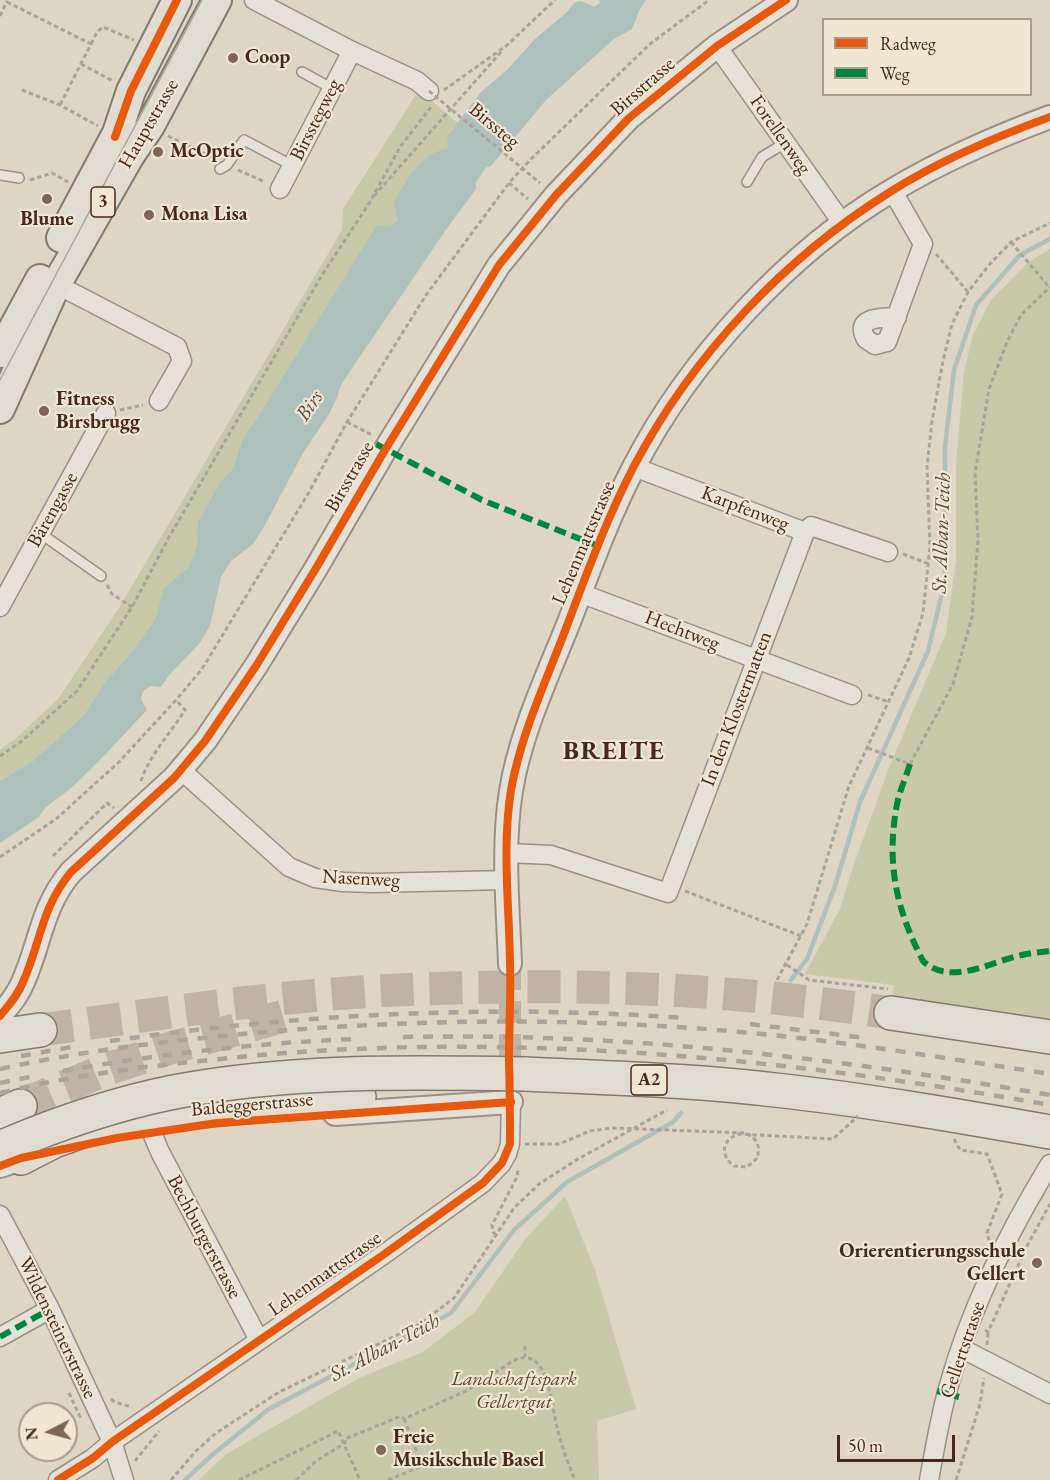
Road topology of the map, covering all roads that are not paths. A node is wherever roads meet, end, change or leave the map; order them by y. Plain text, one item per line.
1 (177, 0) edge
2 (218, 0) edge
3 (255, 0) edge
4 (786, 0) edge
5 (717, 46) junction
6 (352, 51) junction
7 (302, 72) dead end
8 (333, 89) junction
9 (429, 91) road end
10 (1050, 117) edge
11 (785, 143) junction
12 (293, 166) junction
13 (220, 169) dead end
14 (0, 175) edge
15 (19, 178) road end
16 (747, 182) dead end
17 (280, 189) dead end
18 (892, 190) junction
19 (843, 224) junction
20 (49, 280) junction
21 (897, 317) dead end
22 (0, 353) edge
23 (159, 402) road end
24 (0, 409) edge
25 (106, 413) road end
26 (634, 466) junction
27 (805, 532) junction
28 (40, 533) junction
29 (888, 552) dead end
30 (101, 576) dead end
31 (580, 592) junction
32 (0, 607) edge
33 (756, 659) junction
34 (852, 695) dead end
35 (181, 770) junction
36 (508, 854) junction
37 (508, 880) junction
38 (510, 964) tunnel mouth
39 (889, 1005) tunnel mouth
40 (0, 1016) edge
41 (40, 1030) tunnel mouth
42 (0, 1036) edge
43 (1050, 1037) edge
44 (520, 1091) junction
45 (1050, 1132) edge
46 (152, 1133) junction
47 (7, 1157) edge
48 (1050, 1164) edge
49 (0, 1215) edge
50 (50, 1309) junction
51 (0, 1337) edge
52 (259, 1340) junction
53 (961, 1348) junction
54 (1050, 1394) edge
55 (112, 1442) junction
56 (58, 1480) edge
57 (124, 1480) edge
58 (929, 1480) edge

1 - 20 main road, Hauptstrasse / 3
2 - 20 main road, Hauptstrasse / 3
3 - 6 street
4 - 5 street, Birsstrasse
5 - 11 street, Forellenweg
5 - 35 street, Birsstrasse
6 - 8 street, Birsstegweg
6 - 9 street
7 - 8 lane
8 - 12 street, Birsstegweg
10 - 18 street, Lehenmattstrasse
11 - 16 lane
11 - 19 street, Forellenweg
12 - 13 lane
12 - 17 street, Birsstegweg
14 - 15 lane
18 - 19 street, Lehenmattstrasse
18 - 21 street
19 - 26 street, Lehenmattstrasse
20 - 22 main road, Hauptstrasse / 3
20 - 23 street
20 - 24 main road, Hauptstrasse / 3
25 - 28 street, Bärengasse
26 - 27 street, Karpfenweg
26 - 31 street, Lehenmattstrasse
27 - 29 street, Karpfenweg
27 - 33 street, In den Klostermatten
28 - 30 lane
28 - 32 street, Bärengasse
31 - 33 street, Hechtweg
31 - 36 street, Lehenmattstrasse
33 - 34 street, Hechtweg
33 - 36 street, In den Klostermatten
35 - 37 street, Nasenweg
35 - 40 street, Birsstrasse
36 - 37 street, Lehenmattstrasse
37 - 38 street, Lehenmattstrasse
39 - 43 highway
41 - 42 highway
44 - 45 highway, A2
44 - 46 street, Baldeggerstrasse
44 - 47 highway
44 - 47 highway, A2, bridge
44 - 52 street, Lehenmattstrasse
46 - 47 street, Baldeggerstrasse
46 - 52 street, Bechburgerstrasse
48 - 53 street, Gellertstrasse
49 - 50 street, Wildensteinerstrasse
50 - 51 street
50 - 55 street, Wildensteinerstrasse
52 - 55 street, Lehenmattstrasse
53 - 54 street
53 - 58 street, Gellertstrasse
55 - 56 street, Lehenmattstrasse
55 - 57 street

